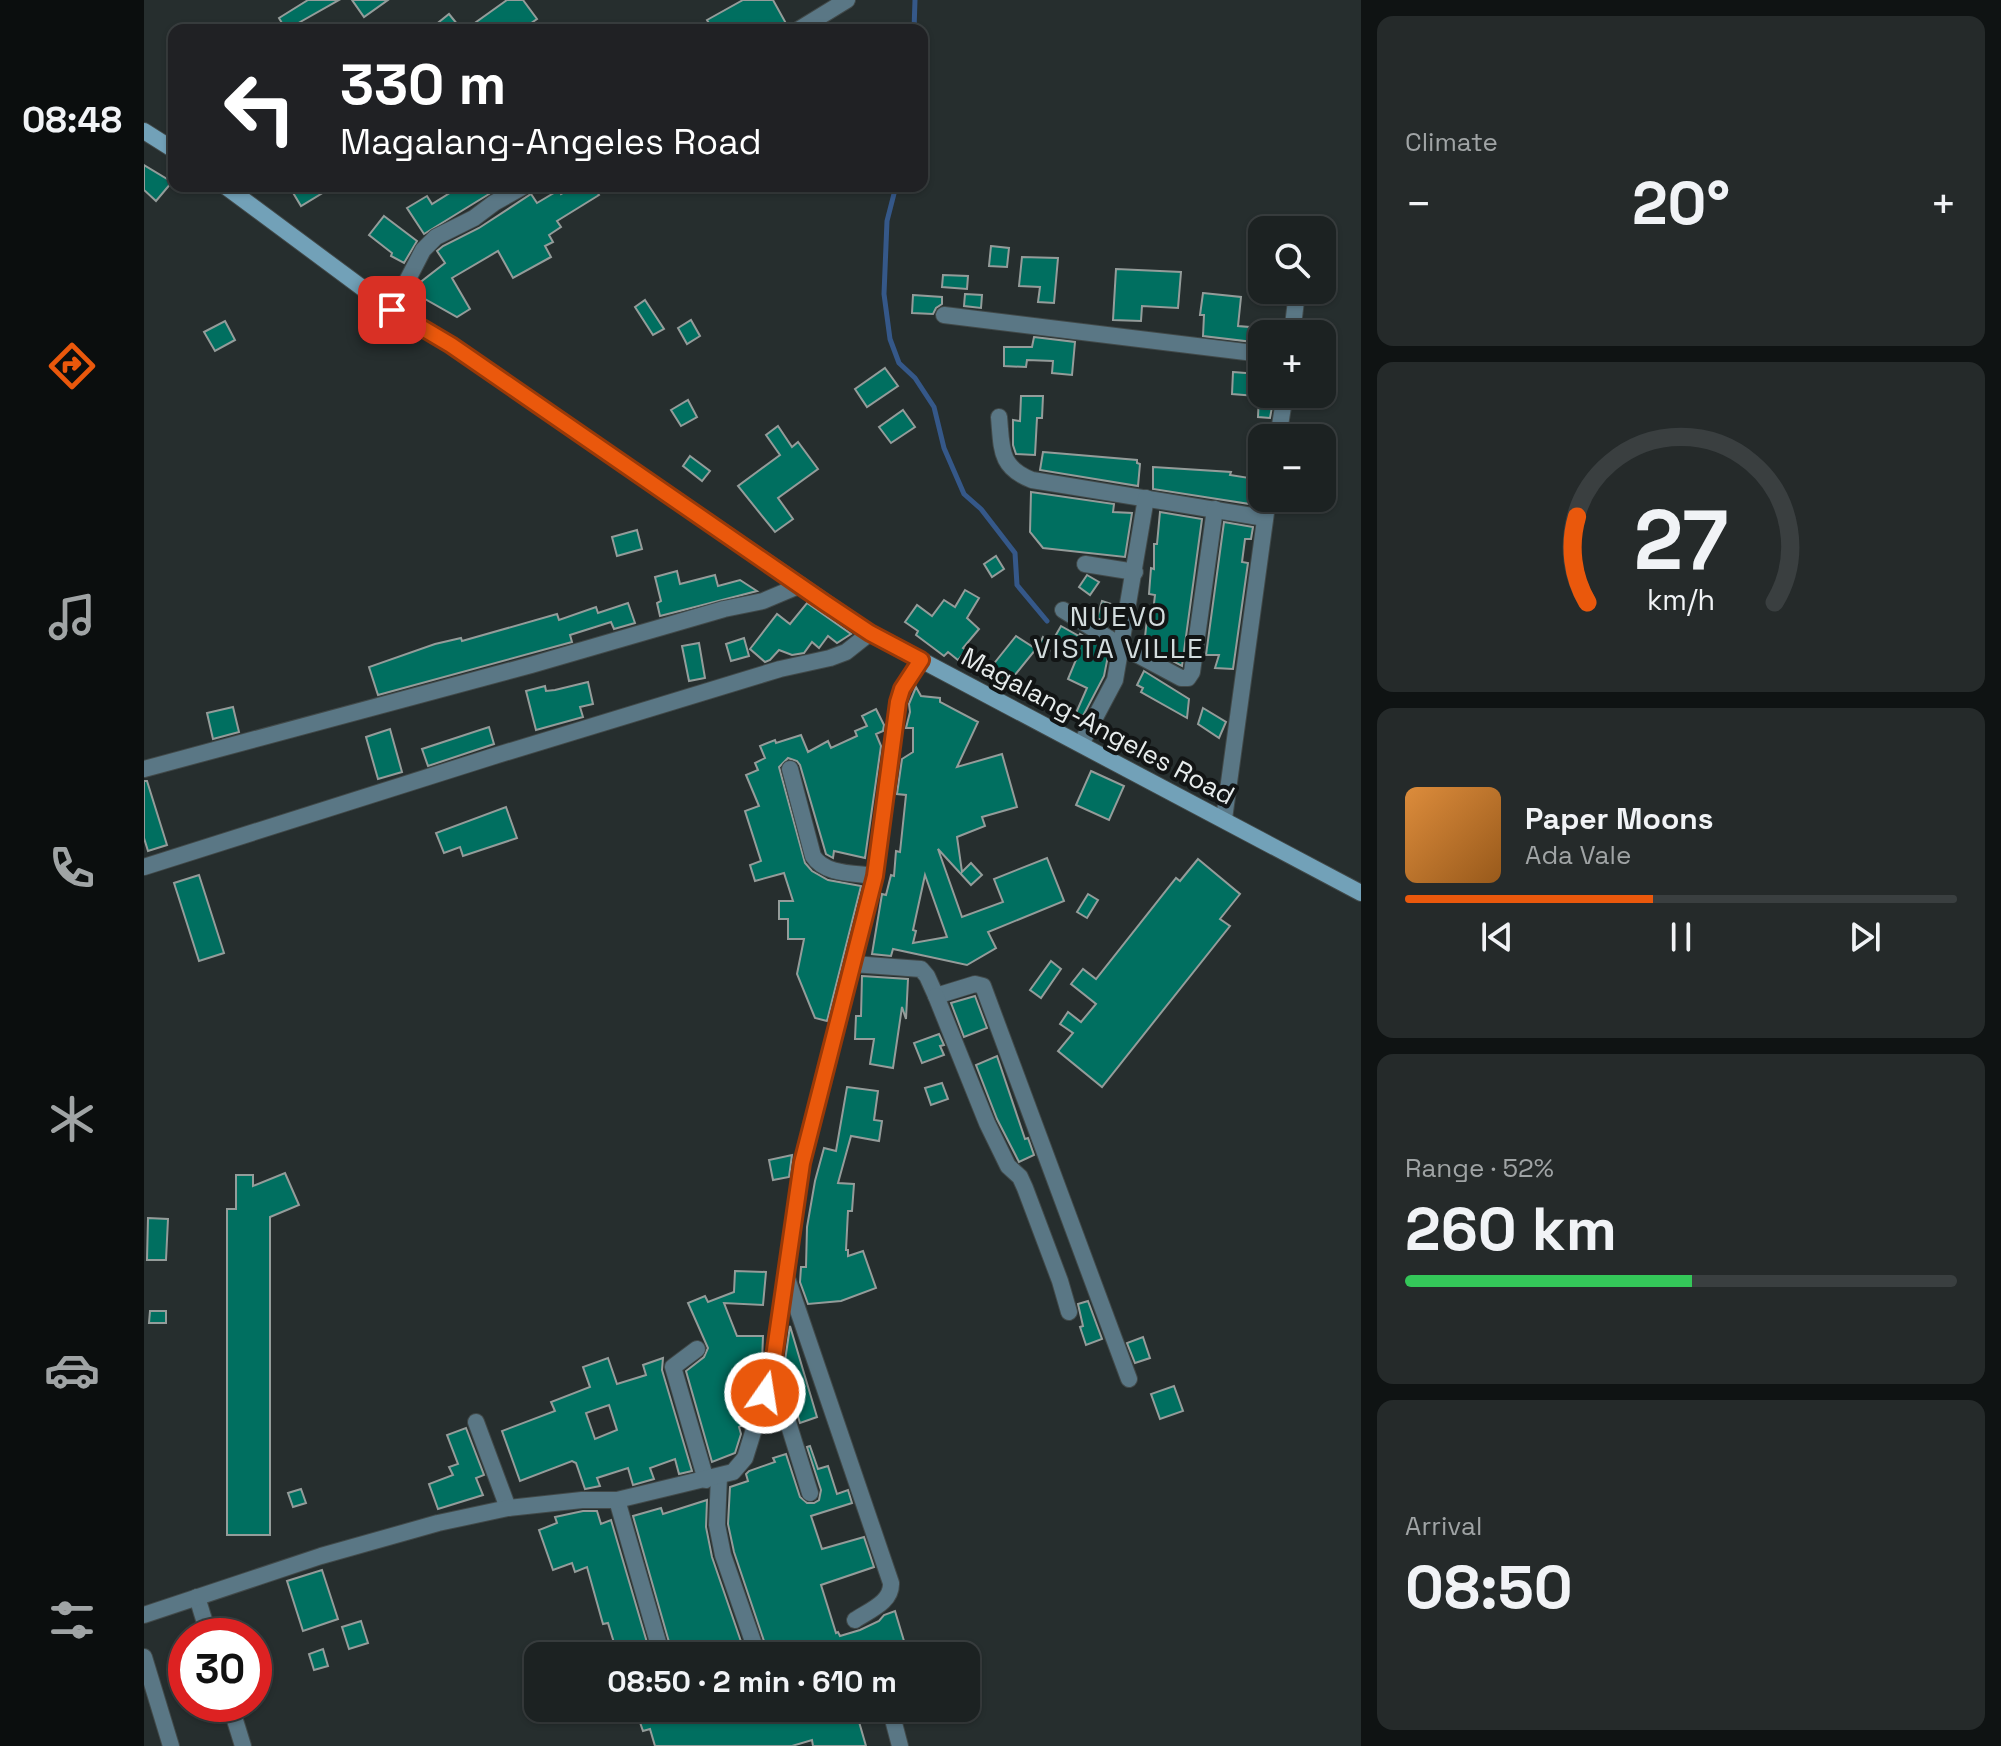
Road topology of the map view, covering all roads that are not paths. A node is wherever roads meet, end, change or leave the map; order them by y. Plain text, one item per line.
1 (847, 0) edge
2 (808, 24) edge
3 (144, 131) edge
4 (168, 146) edge
5 (233, 192) edge
6 (513, 192) edge
7 (392, 310) junction
8 (944, 315) dead end
9 (1248, 352) edge
10 (999, 417) dead end
11 (1146, 498) junction
12 (1215, 509) junction
13 (1266, 512) edge
14 (1265, 518) junction
15 (1085, 564) dead end
16 (1135, 572) junction
17 (801, 585) junction
18 (1063, 610) dead end
19 (870, 633) junction
20 (1123, 647) junction
21 (921, 660) junction
22 (1081, 744) junction
23 (144, 769) edge
24 (790, 769) dead end
25 (1224, 819) junction
26 (144, 867) edge
27 (875, 876) junction
28 (1361, 893) edge
29 (853, 964) junction
30 (936, 996) junction
31 (786, 1275) junction
32 (1069, 1312) dead end
33 (697, 1349) dead end
34 (772, 1371) junction
35 (1129, 1379) dead end
36 (476, 1422) dead end
37 (713, 1478) junction
38 (810, 1493) dead end
39 (617, 1500) junction
40 (508, 1508) junction
41 (197, 1597) junction
42 (144, 1615) edge
43 (203, 1618) edge
44 (855, 1620) dead end
45 (658, 1642) edge
46 (753, 1642) edge
47 (144, 1657) edge
48 (236, 1722) edge
49 (894, 1722) edge
50 (171, 1746) edge
51 (243, 1746) edge
52 (900, 1746) edge

1 - 2 street
3 - 4 main road
5 - 7 main road, Magalang-Angeles Road
6 - 7 street
7 - 17 main road, Magalang-Angeles Road
8 - 9 street
10 - 11 street
11 - 12 street
11 - 16 street
12 - 14 street
12 - 20 street
13 - 14 street
14 - 25 street
15 - 16 street
16 - 20 street
17 - 19 main road, Magalang-Angeles Road
17 - 23 street
18 - 20 street
19 - 21 main road, Magalang-Angeles Road
19 - 26 street
20 - 22 street
21 - 22 main road, Magalang-Angeles Road
21 - 27 street
22 - 25 main road, Magalang-Angeles Road
24 - 27 street
25 - 28 main road, Magalang-Angeles Road
27 - 29 street
29 - 30 street
29 - 31 street
30 - 32 street
30 - 35 street
31 - 34 street
31 - 44 street
33 - 37 street
34 - 37 street
34 - 38 street
36 - 40 street
37 - 39 street
37 - 46 street
39 - 40 street
39 - 45 street
40 - 41 street
41 - 42 street
41 - 43 street
47 - 50 street
48 - 51 street
49 - 52 street

